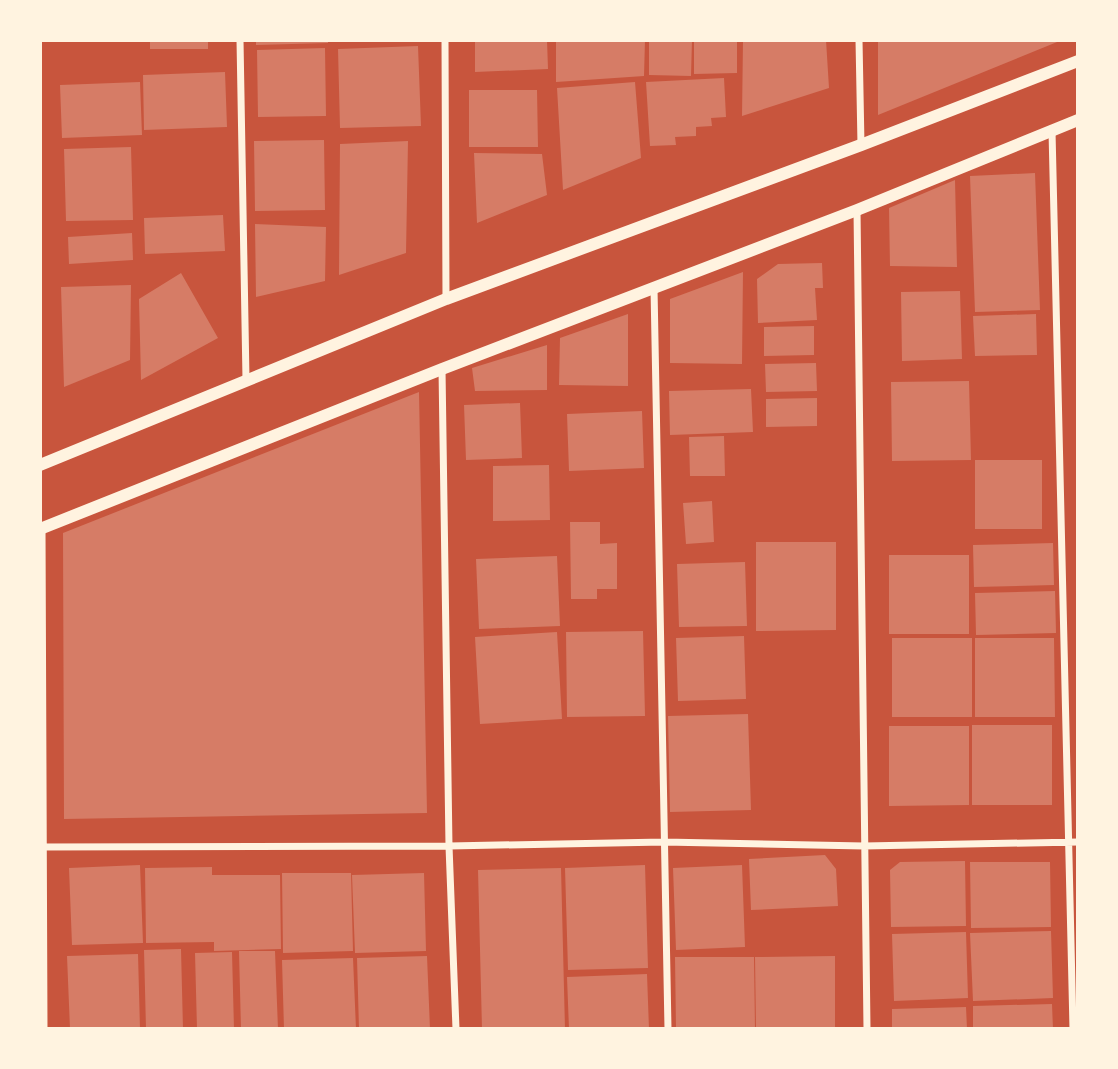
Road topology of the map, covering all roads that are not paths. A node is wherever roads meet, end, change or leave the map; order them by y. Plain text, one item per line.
1 (240, 40) edge
2 (446, 40) edge
3 (859, 40) edge
4 (1078, 61) edge
5 (1078, 120) edge
6 (1052, 131) junction
7 (862, 145) junction
8 (857, 210) junction
9 (654, 287) junction
10 (446, 299) junction
11 (442, 369) junction
12 (246, 379) junction
13 (40, 465) edge
14 (41, 528) edge
15 (664, 842) junction
16 (1073, 843) edge
17 (449, 846) junction
18 (864, 846) junction
19 (41, 847) edge
20 (44, 1029) edge
21 (456, 1029) edge
22 (667, 1029) edge
23 (867, 1029) edge
24 (1073, 1029) edge

1 - 12 street
2 - 10 street
3 - 7 street
4 - 7 street
5 - 6 street
6 - 8 street
6 - 16 street
7 - 10 street
8 - 9 street
8 - 18 street
9 - 11 street
9 - 15 street
10 - 12 street
11 - 14 street
11 - 17 street
12 - 13 street
14 - 19 street
15 - 17 street
15 - 18 street
15 - 22 street
16 - 18 street
16 - 24 street
17 - 19 street
17 - 21 street
18 - 23 street
19 - 20 street

